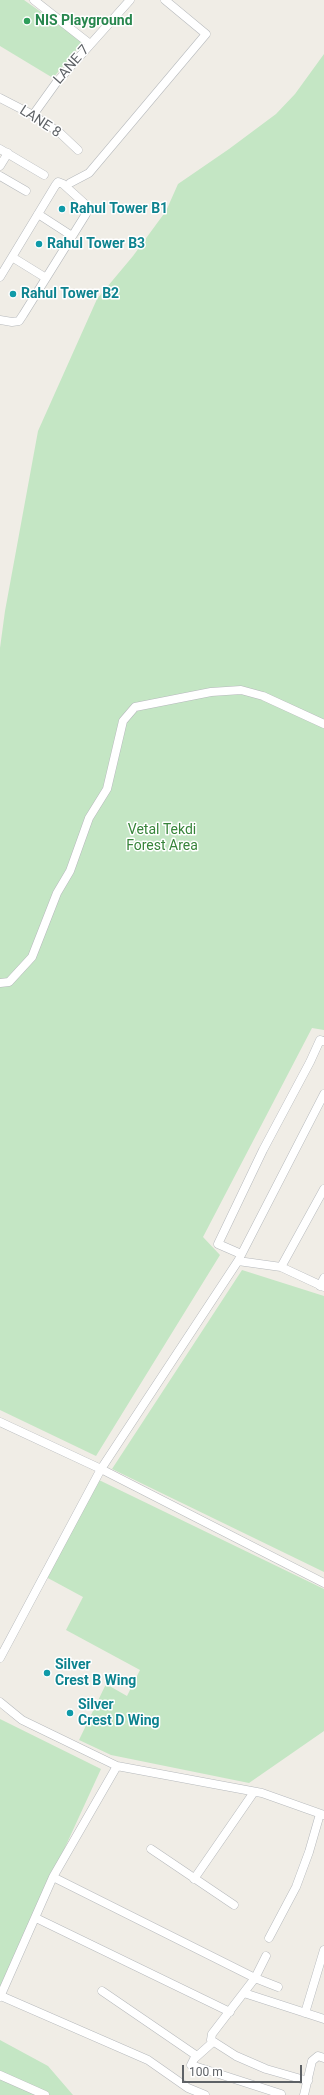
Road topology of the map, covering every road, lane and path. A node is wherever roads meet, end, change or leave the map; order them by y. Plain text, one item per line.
1 (34, 0) edge
2 (130, 0) edge
3 (165, 0) edge
4 (90, 44) junction
5 (0, 98) edge
6 (33, 114) junction
7 (0, 149) edge
8 (78, 150) dead end
9 (8, 154) junction
10 (0, 166) edge
11 (44, 175) dead end
12 (0, 176) edge
13 (70, 183) dead end
14 (26, 191) dead end
15 (38, 214) junction
16 (72, 236) junction
17 (12, 257) junction
18 (0, 277) edge
19 (46, 278) junction
20 (0, 320) edge
21 (324, 724) edge
22 (0, 983) edge
23 (324, 1041) edge
24 (324, 1094) edge
25 (324, 1189) edge
26 (240, 1258) junction
27 (281, 1267) junction
28 (324, 1278) edge
29 (322, 1286) edge
30 (0, 1422) edge
31 (100, 1470) junction
32 (324, 1583) edge
33 (0, 1658) edge
34 (0, 1702) edge
35 (117, 1766) junction
36 (254, 1792) junction
37 (322, 1815) edge
38 (151, 1849) dead end
39 (53, 1877) junction
40 (194, 1879) junction
41 (234, 1905) dead end
42 (36, 1918) junction
43 (269, 1938) dead end
44 (324, 1950) edge
45 (266, 1956) dead end
46 (255, 1978) junction
47 (278, 1987) dead end
48 (102, 1991) dead end
49 (244, 1993) junction
50 (1, 1996) edge
51 (230, 2012) junction
52 (305, 2013) junction
53 (324, 2019) edge
54 (213, 2042) junction
55 (197, 2056) junction
56 (324, 2058) edge
57 (0, 2075) edge
58 (308, 2081) junction
59 (280, 2094) edge
60 (45, 2095) edge
61 (205, 2095) edge
62 (304, 2095) edge

1 - 4 street
2 - 4 street, LANE 7
3 - 13 street
4 - 6 street, LANE 7
5 - 6 street, LANE 8
6 - 8 street, LANE 8
7 - 9 street
9 - 10 street
9 - 11 street
12 - 14 street
15 - 16 street
15 - 16 street
15 - 17 street
16 - 19 street
17 - 18 street
17 - 19 street
19 - 20 street
21 - 22 street
23 - 26 street
24 - 26 street
25 - 27 street
26 - 27 street
26 - 31 street
27 - 29 street
28 - 29 street
30 - 31 street
31 - 32 street
31 - 33 street
34 - 35 street
35 - 36 street
35 - 39 street
36 - 37 street
36 - 40 street
37 - 43 street
38 - 40 street
39 - 42 street
39 - 46 street
40 - 41 street
42 - 50 street
42 - 51 street
44 - 52 street
45 - 46 street
46 - 47 street
46 - 49 street
48 - 55 street
49 - 51 street
49 - 52 street
50 - 61 street
51 - 54 street
52 - 53 street
54 - 55 street
54 - 58 street
55 - 59 street
56 - 58 street
57 - 60 street
58 - 62 street

